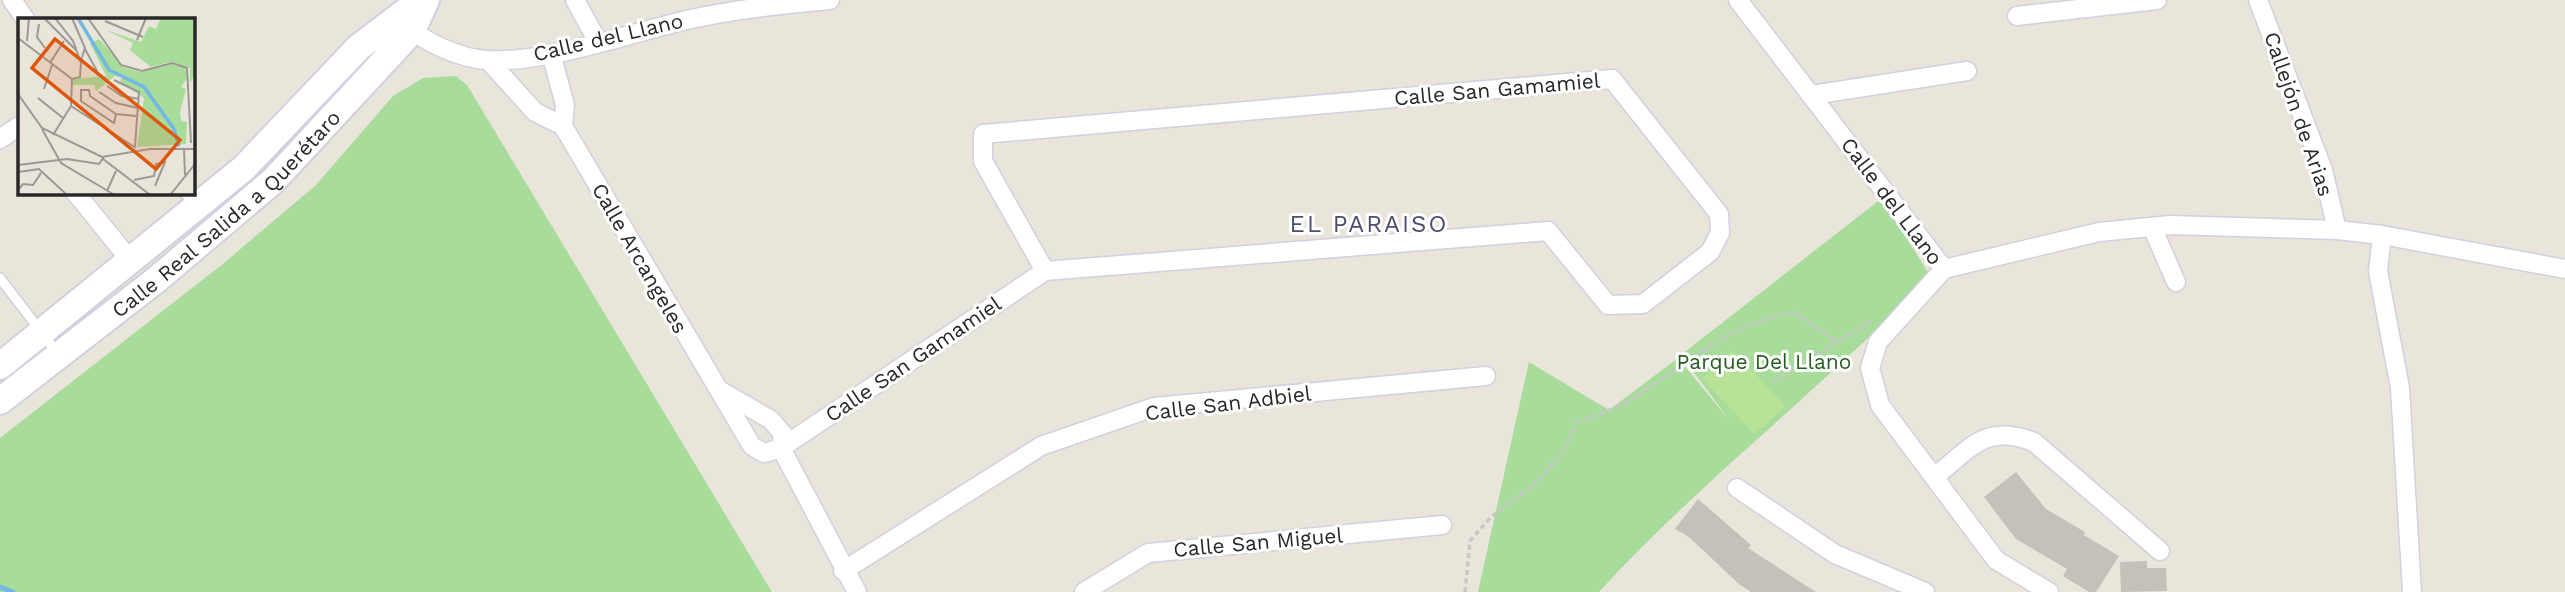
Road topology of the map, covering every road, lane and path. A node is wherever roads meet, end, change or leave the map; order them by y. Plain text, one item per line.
1 (12, 0) edge
2 (424, 0) edge
3 (575, 0) edge
4 (830, 0) edge
5 (1738, 0) edge
6 (2157, 0) edge
7 (2258, 0) edge
8 (2017, 16) dead end
9 (24, 18) edge
10 (404, 24) junction
11 (598, 42) junction
12 (551, 53) junction
13 (488, 60) junction
14 (1967, 71) dead end
15 (1812, 95) junction
16 (563, 126) junction
17 (18, 128) edge
18 (0, 139) edge
19 (77, 194) edge
20 (190, 200) edge
21 (2152, 227) junction
22 (2337, 230) junction
23 (2382, 235) junction
24 (130, 260) junction
25 (1944, 269) junction
26 (2565, 269) edge
27 (1045, 271) junction
28 (0, 278) edge
29 (2176, 282) dead end
30 (1876, 317) dead end
31 (43, 331) junction
32 (1836, 341) junction
33 (59, 355) junction
34 (0, 366) edge
35 (1486, 376) dead end
36 (1774, 381) dead end
37 (718, 390) junction
38 (0, 401) edge
39 (781, 448) junction
40 (1934, 477) junction
41 (1737, 488) dead end
42 (1442, 525) dead end
43 (2160, 551) dead end
44 (844, 571) junction
45 (2026, 587) edge
46 (857, 592) edge
47 (1084, 592) edge
48 (1465, 592) edge
49 (1925, 592) edge
50 (2049, 592) edge
51 (2412, 592) edge

1 - 9 street
2 - 10 street, Calle Real Salida a Querétaro
3 - 11 street
4 - 11 street, Calle del Llano
5 - 15 street, Calle del Llano
6 - 8 street
7 - 22 street, Callejón de Arias
10 - 13 street, Calle del Llano
10 - 20 street, Calle Real Salida a Querétaro
10 - 33 street, Calle Real Salida a Querétaro
11 - 12 street, Calle del Llano
12 - 13 street, Calle del Llano
12 - 16 street, Calle Arcangeles
13 - 16 street, Calle Arcangeles
14 - 15 street
15 - 25 street, Calle del Llano
16 - 37 street, Calle Arcangeles
17 - 18 street
19 - 24 street
20 - 24 street, Calle Real Salida a Querétaro
21 - 22 street
21 - 25 street
21 - 29 street
22 - 23 street
23 - 26 street
23 - 51 street
24 - 31 street, Calle Real Salida a Querétaro
25 - 40 street, Calle del Llano
27 - 27 street, Calle San Gamamiel
27 - 39 street, Calle San Gamamiel
28 - 31 lane
30 - 32 path
31 - 33 lane
31 - 34 street, Calle Real Salida a Querétaro
32 - 36 path
32 - 48 path
33 - 38 street, Calle Real Salida a Querétaro
35 - 44 street, Calle San Adbiel
37 - 39 street, Calle Arcangeles
37 - 39 street, Calle Arcangeles
39 - 44 street, Calle Arcangeles
40 - 43 street
40 - 45 street, Calle del Llano
41 - 49 street
42 - 47 street, Calle San Miguel
44 - 46 street, Calle Arcangeles
45 - 50 street, Calle del Llano

